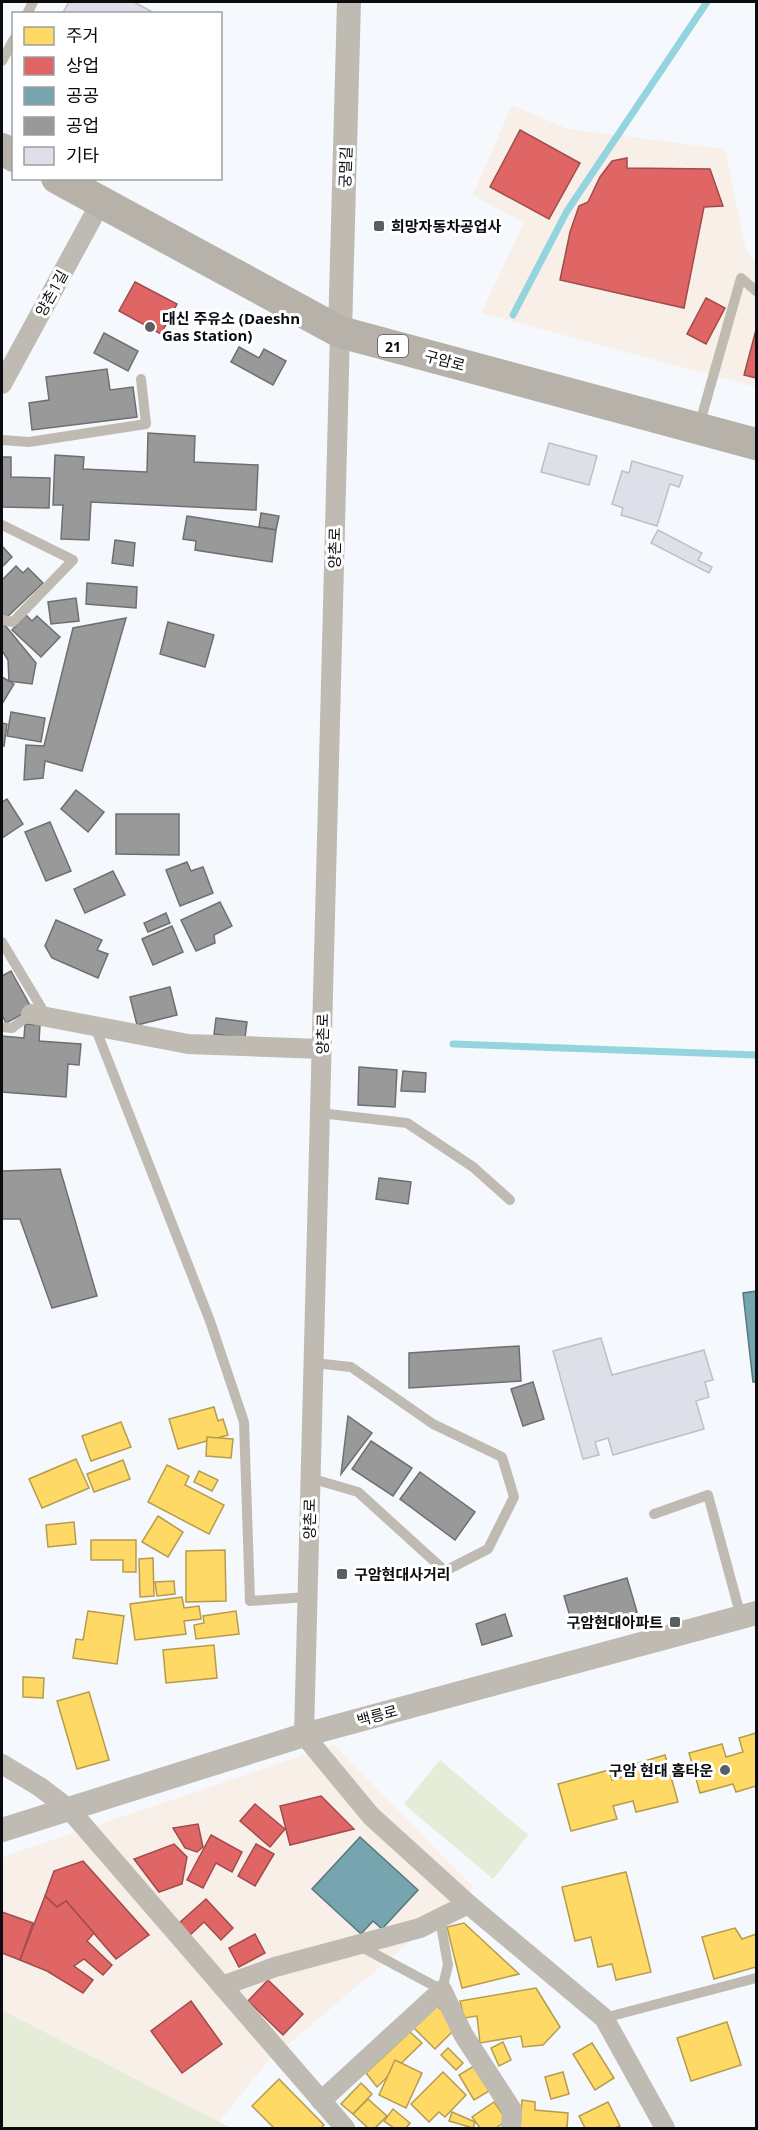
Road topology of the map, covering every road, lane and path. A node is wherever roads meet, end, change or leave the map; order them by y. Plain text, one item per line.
1 (349, 2) edge
2 (12, 43) edge
3 (2, 61) edge
4 (61, 180) edge
5 (101, 202) junction
6 (756, 291) edge
7 (340, 332) junction
8 (141, 379) dead end
9 (2, 384) edge
10 (699, 428) junction
11 (2, 440) edge
12 (756, 444) edge
13 (2, 525) edge
14 (2, 620) edge
15 (2, 942) edge
16 (31, 1014) junction
17 (95, 1027) junction
18 (2, 1028) edge
19 (321, 1049) junction
20 (320, 1113) junction
21 (510, 1200) dead end
22 (314, 1363) junction
23 (310, 1478) junction
24 (654, 1515) dead end
25 (308, 1597) junction
26 (749, 1616) edge
27 (304, 1735) junction
28 (2, 1764) edge
29 (69, 1809) junction
30 (2, 1830) edge
31 (468, 1904) junction
32 (440, 1919) junction
33 (358, 1945) junction
34 (756, 1978) edge
35 (222, 1986) junction
36 (442, 1990) junction
37 (604, 2018) junction
38 (321, 2101) junction
39 (345, 2128) edge
40 (511, 2128) edge
41 (665, 2128) edge

1 - 7 street, 궁멀길
2 - 3 lane
4 - 5 main road, 구암로 / 21
5 - 7 main road, 구암로 / 21
5 - 9 street, 양촌1길
6 - 10 lane
7 - 10 main road, 구암로 / 21
7 - 19 street, 양촌로
8 - 11 lane
10 - 12 main road, 구암로 / 21
13 - 14 lane
15 - 16 lane
16 - 17 street
16 - 18 lane
17 - 19 street
17 - 25 lane
19 - 20 street, 양촌로
20 - 21 lane
20 - 22 street, 양촌로
22 - 23 street, 양촌로
22 - 23 lane
23 - 25 street, 양촌로
24 - 26 lane
25 - 27 street, 양촌로
26 - 27 street, 백릉로
27 - 29 street, 백릉로
27 - 31 street
28 - 29 street
29 - 30 street, 백릉로
29 - 35 street
31 - 32 street
31 - 37 street
32 - 33 street
32 - 36 lane
33 - 35 street
33 - 36 lane
34 - 37 lane
35 - 38 street
36 - 38 street
36 - 40 street
37 - 41 street
38 - 39 street

